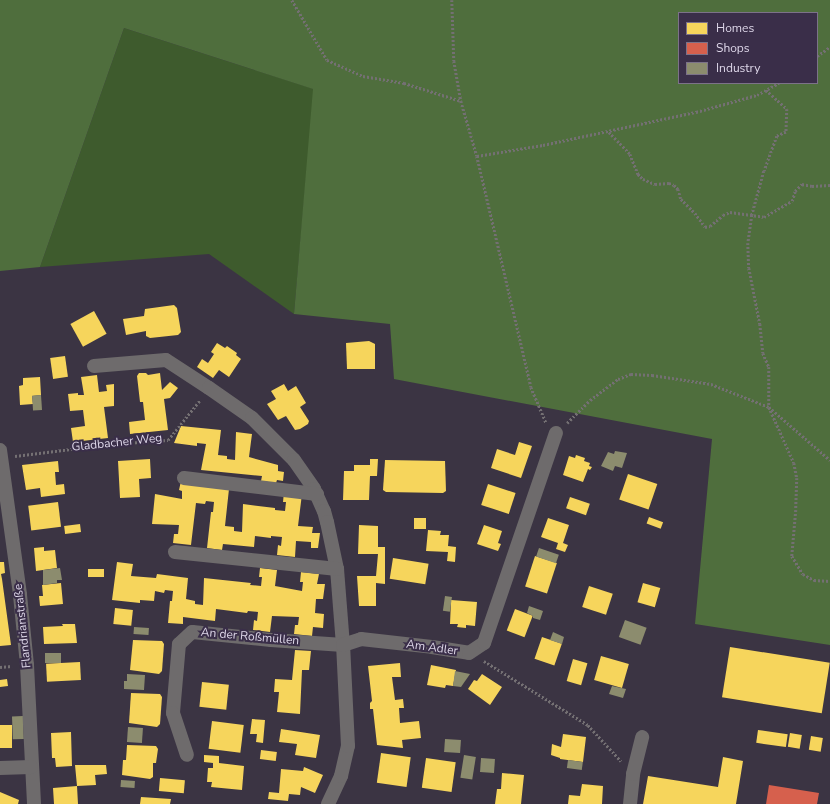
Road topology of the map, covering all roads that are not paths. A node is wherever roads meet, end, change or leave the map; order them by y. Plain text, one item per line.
1 (94, 366) dead end
2 (556, 433) road end
3 (1, 454) edge
4 (184, 478) dead end
5 (317, 494) junction
6 (174, 552) dead end
7 (337, 569) junction
8 (343, 645) junction
9 (642, 737) dead end
10 (187, 755) dead end
11 (31, 766) junction
12 (0, 768) edge
13 (34, 804) edge
14 (328, 804) edge
15 (630, 804) edge

1 - 5 street
2 - 8 street, Am Adler
3 - 11 street, Flandrianstraße
4 - 5 street
5 - 7 street
6 - 7 street
7 - 8 street
8 - 10 street, An der Roßmüllen
8 - 14 street
9 - 15 street
11 - 12 street
11 - 13 street, Flandrianstraße

